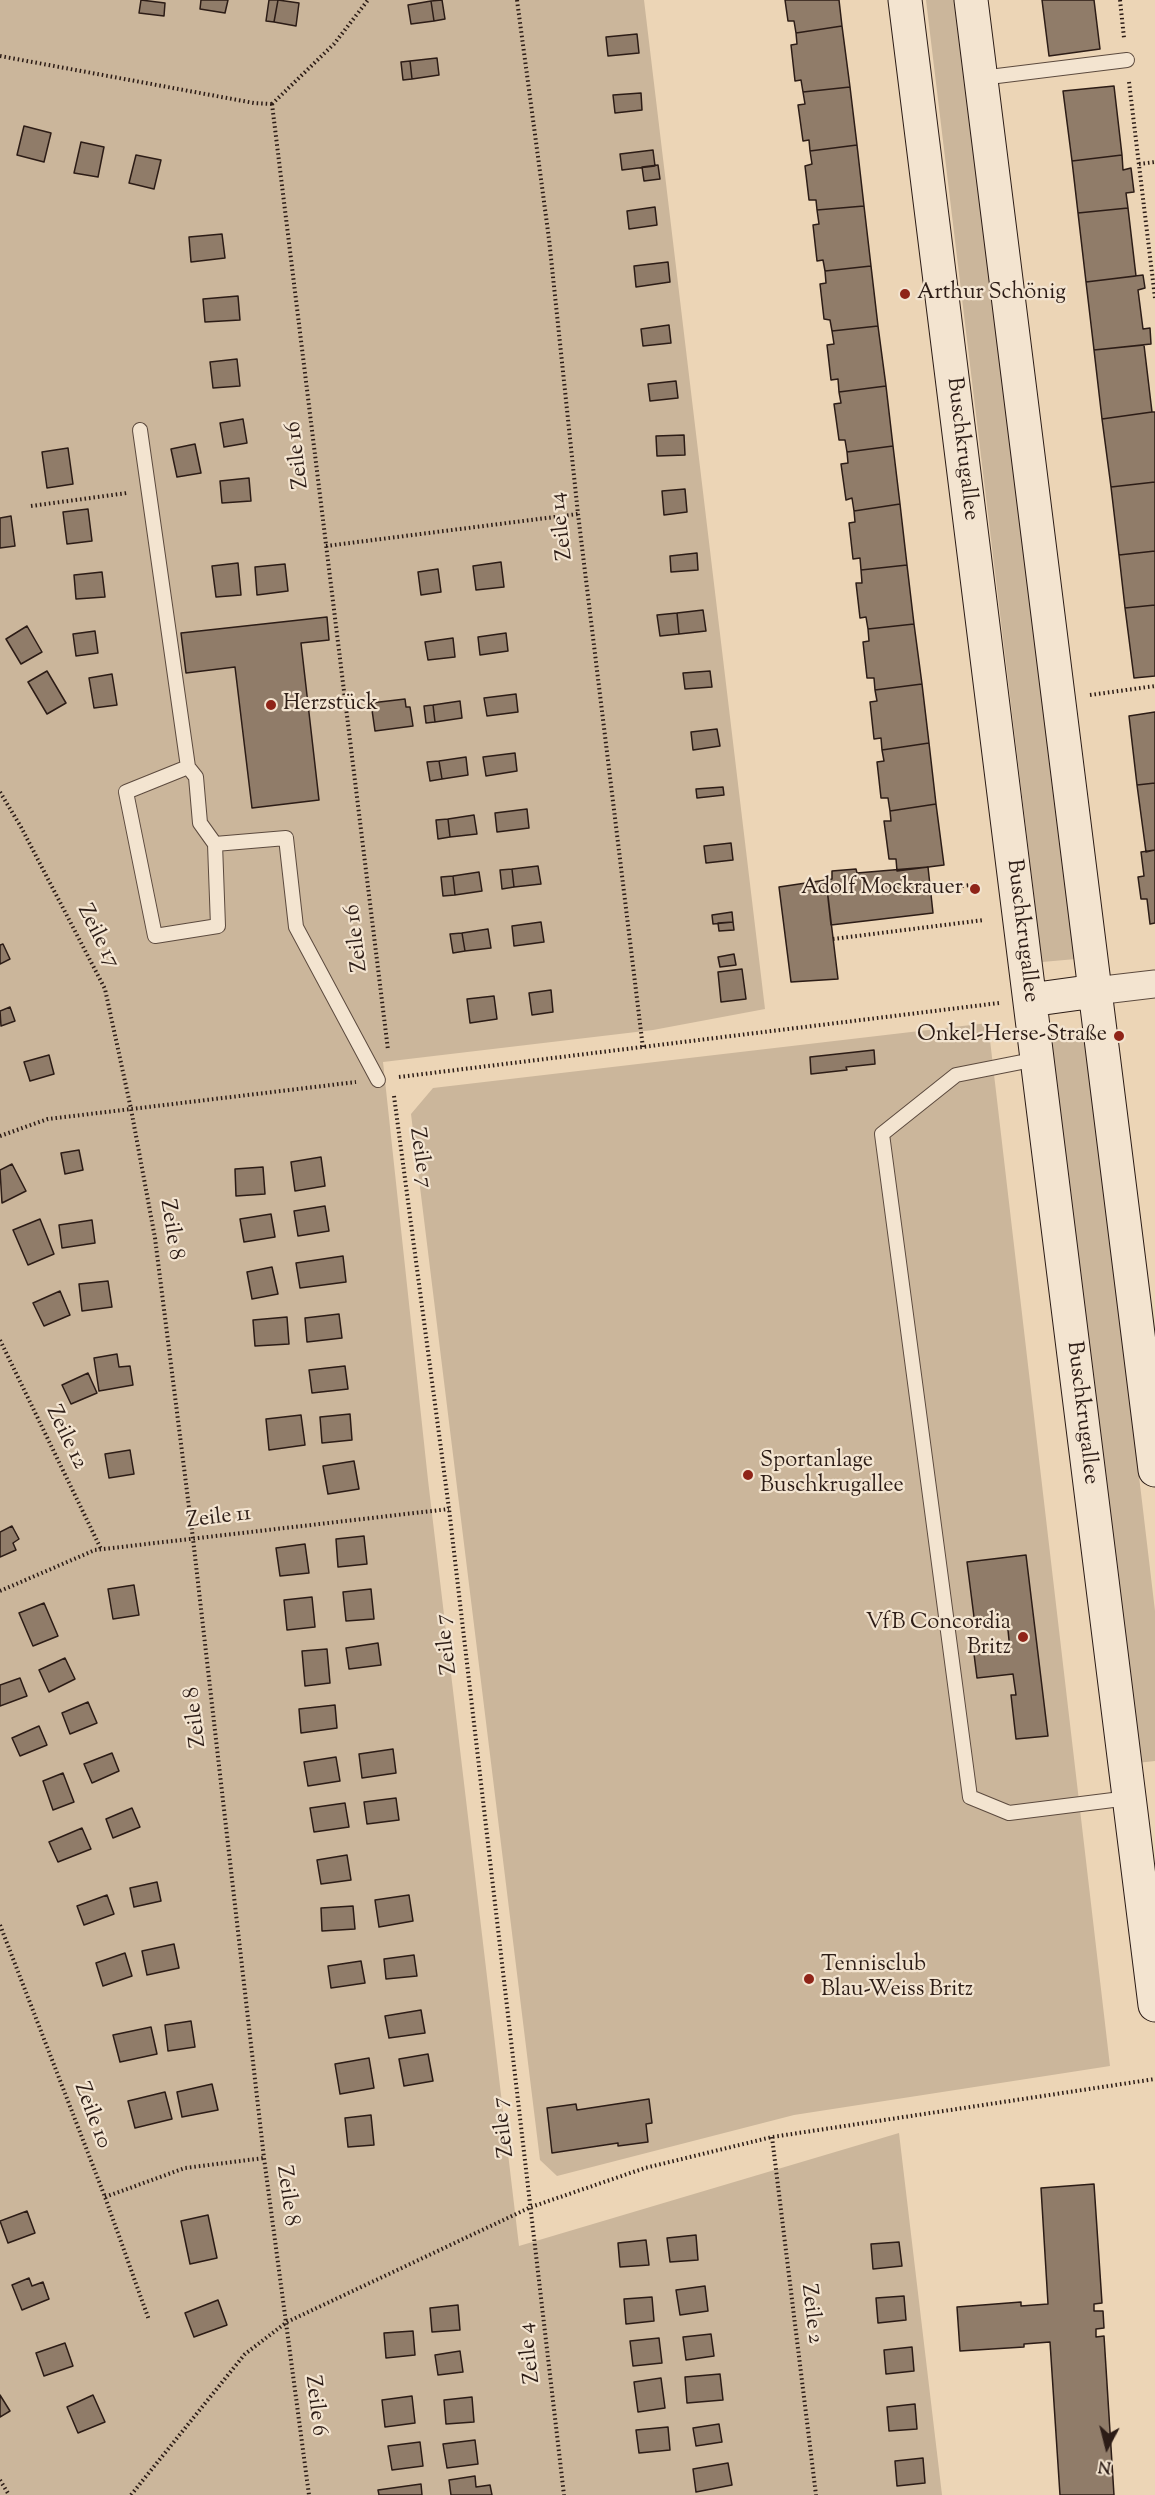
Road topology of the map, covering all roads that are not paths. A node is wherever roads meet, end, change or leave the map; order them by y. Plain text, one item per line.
1 (905, 0) edge
2 (971, 0) edge
3 (1127, 60) road end
4 (981, 78) junction
5 (140, 430) dead end
6 (188, 767) junction
7 (215, 844) junction
8 (1155, 984) edge
9 (1095, 991) junction
10 (1030, 1000) junction
11 (1037, 1059) junction
12 (385, 1079) road end
13 (1155, 1470) edge
14 (1142, 1797) edge
15 (1155, 2005) edge

1 - 10 main road, Buschkrugallee
2 - 4 main road
3 - 4 lane
4 - 9 main road
5 - 6 lane
6 - 7 lane
6 - 7 lane
7 - 12 lane
8 - 9 street
9 - 10 main road
9 - 13 main road
10 - 11 main road, Buschkrugallee
11 - 14 main road, Buschkrugallee
11 - 14 lane
14 - 15 main road, Buschkrugallee

